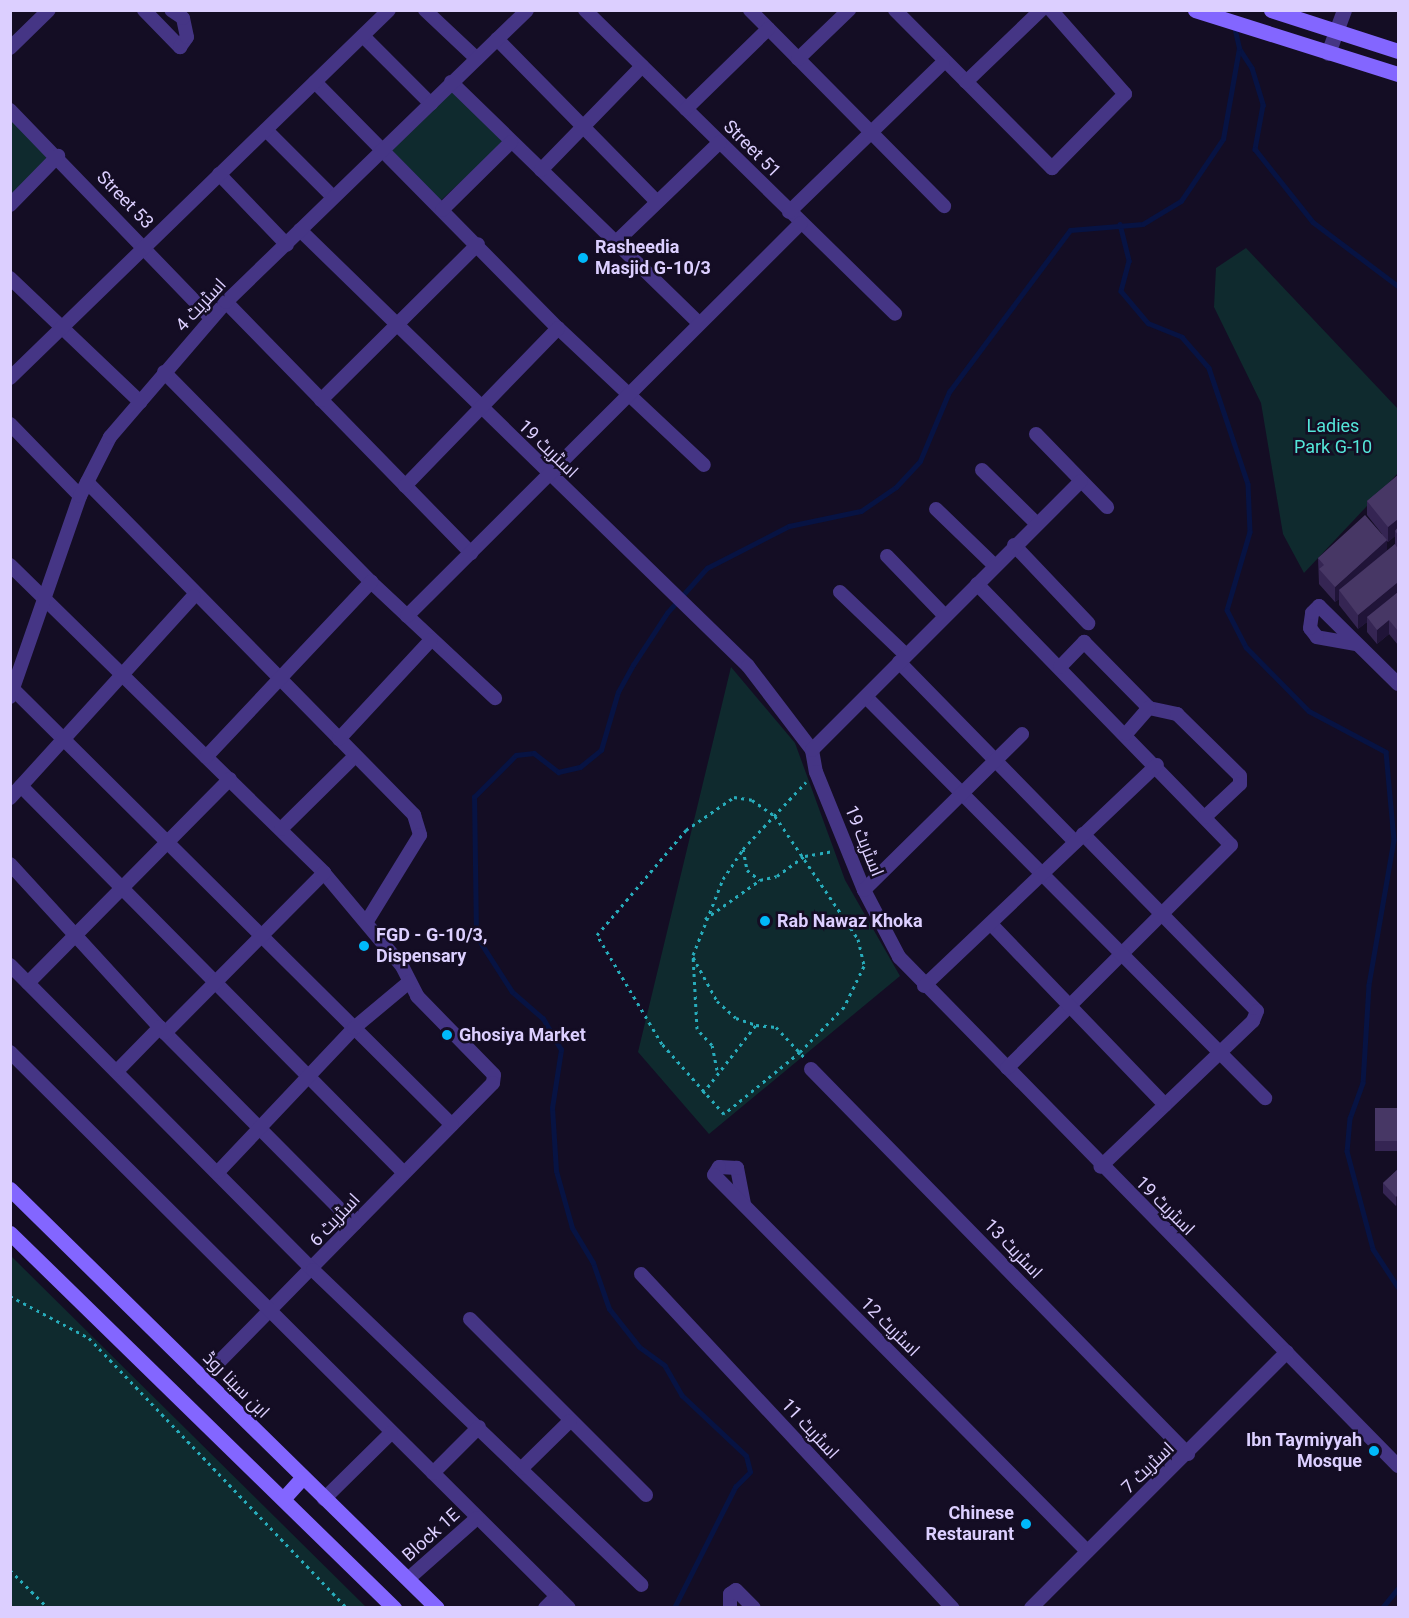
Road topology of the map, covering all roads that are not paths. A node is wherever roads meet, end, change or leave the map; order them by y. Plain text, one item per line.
1 (49, 10) edge
2 (144, 10) edge
3 (171, 10) edge
4 (389, 10) edge
5 (425, 10) edge
6 (585, 10) edge
7 (750, 10) edge
8 (849, 10) edge
9 (895, 10) edge
10 (1041, 10) edge
11 (1051, 10) edge
12 (1195, 10) edge
13 (1271, 10) edge
14 (1344, 10) edge
15 (522, 12) edge
16 (768, 29) junction
17 (1335, 32) junction
18 (363, 36) junction
19 (496, 39) junction
20 (10, 48) edge
21 (1398, 51) edge
22 (1328, 53) junction
23 (477, 59) junction
24 (798, 59) junction
25 (944, 63) junction
26 (642, 66) junction
27 (1398, 74) edge
28 (315, 82) junction
29 (451, 82) junction
30 (966, 82) junction
31 (431, 104) junction
32 (686, 109) junction
33 (10, 110) edge
34 (266, 130) junction
35 (586, 130) junction
36 (871, 134) junction
37 (512, 142) junction
38 (720, 142) junction
39 (383, 148) junction
40 (58, 156) junction
41 (541, 170) junction
42 (219, 174) junction
43 (333, 196) junction
44 (657, 202) junction
45 (10, 205) edge
46 (944, 206) dead end
47 (442, 210) junction
48 (789, 212) junction
49 (801, 223) junction
50 (300, 230) junction
51 (616, 242) junction
52 (478, 244) junction
53 (287, 245) junction
54 (145, 246) junction
55 (10, 278) edge
56 (226, 302) junction
57 (895, 314) dead end
58 (211, 318) junction
59 (699, 323) junction
60 (59, 325) junction
61 (397, 326) junction
62 (558, 328) junction
63 (164, 372) junction
64 (10, 378) edge
65 (629, 391) junction
66 (321, 400) junction
67 (140, 402) junction
68 (478, 407) junction
69 (10, 424) edge
70 (1036, 434) dead end
71 (704, 465) dead end
72 (982, 470) dead end
73 (547, 473) junction
74 (1081, 481) junction
75 (87, 482) junction
76 (405, 486) junction
77 (80, 496) junction
78 (1107, 507) dead end
79 (936, 509) dead end
80 (1036, 524) junction
81 (1014, 544) junction
82 (471, 553) junction
83 (887, 556) dead end
84 (10, 565) edge
85 (994, 565) junction
86 (371, 582) junction
87 (976, 584) junction
88 (840, 592) dead end
89 (44, 596) junction
90 (194, 596) junction
91 (407, 616) junction
92 (945, 616) junction
93 (1088, 623) dead end
94 (430, 640) junction
95 (1356, 644) dead end
96 (902, 659) junction
97 (1060, 667) junction
98 (123, 673) junction
99 (280, 681) junction
100 (1398, 684) edge
101 (12, 694) edge
102 (866, 697) junction
103 (495, 698) dead end
104 (1149, 708) junction
105 (1022, 734) dead end
106 (1126, 734) junction
107 (63, 736) junction
108 (339, 739) junction
109 (812, 750) junction
110 (355, 756) junction
111 (206, 757) junction
112 (996, 760) junction
113 (1157, 765) junction
114 (230, 779) junction
115 (21, 786) junction
116 (964, 792) junction
117 (10, 798) edge
118 (1205, 817) junction
119 (281, 829) junction
120 (1079, 838) junction
121 (170, 843) junction
122 (10, 864) edge
123 (1043, 872) junction
124 (324, 873) junction
125 (122, 887) junction
126 (864, 890) junction
127 (1163, 914) junction
128 (367, 921) junction
129 (991, 924) junction
130 (76, 934) junction
131 (263, 936) junction
132 (1123, 956) junction
133 (10, 965) edge
134 (409, 982) junction
135 (28, 983) junction
136 (214, 985) junction
137 (924, 986) junction
138 (1071, 1007) junction
139 (354, 1028) junction
140 (163, 1030) junction
141 (10, 1052) edge
142 (1219, 1053) junction
143 (1007, 1068) junction
144 (811, 1069) road end
145 (118, 1070) junction
146 (306, 1077) junction
147 (1265, 1098) dead end
148 (1165, 1105) junction
149 (452, 1125) junction
150 (259, 1127) junction
151 (1100, 1167) junction
152 (218, 1172) junction
153 (404, 1173) junction
154 (10, 1189) edge
155 (744, 1204) dead end
156 (356, 1224) junction
157 (10, 1233) edge
158 (313, 1270) junction
159 (641, 1274) dead end
160 (271, 1312) junction
161 (470, 1319) dead end
162 (1287, 1352) junction
163 (202, 1379) junction
164 (570, 1421) junction
165 (479, 1427) junction
166 (392, 1433) junction
167 (1188, 1454) junction
168 (1398, 1466) edge
169 (522, 1468) junction
170 (433, 1473) junction
171 (302, 1478) junction
172 (646, 1495) dead end
173 (283, 1499) junction
174 (324, 1499) junction
175 (477, 1518) junction
176 (1087, 1551) junction
177 (408, 1579) junction
178 (642, 1586) dead end
179 (557, 1596) junction
180 (394, 1608) edge
181 (437, 1608) edge
182 (545, 1608) edge
183 (569, 1608) edge
184 (730, 1608) edge
185 (754, 1608) edge
186 (953, 1608) edge
187 (1031, 1608) edge

1 - 20 street
2 - 3 street
4 - 18 street
5 - 23 street
6 - 26 street, Street 51
7 - 16 street
8 - 24 street
9 - 25 street
10 - 30 street
11 - 30 street
12 - 22 main road
13 - 17 main road
14 - 17 street
15 - 19 street, اسٹریٹ 4
16 - 24 street
16 - 32 street
17 - 21 main road
17 - 22 street
18 - 28 street
18 - 31 street
19 - 23 street, اسٹریٹ 4
19 - 35 street
22 - 27 main road
23 - 29 street, اسٹریٹ 4
24 - 36 street
25 - 30 street
25 - 36 street
26 - 32 street, Street 51
26 - 35 street
28 - 34 street
28 - 39 street
29 - 31 street, اسٹریٹ 4
29 - 37 street
31 - 39 street, اسٹریٹ 4
32 - 38 street, Street 51
33 - 40 street, Street 53
34 - 42 street
34 - 43 street
35 - 41 street
35 - 44 street
36 - 46 street
36 - 48 street
37 - 41 street
37 - 47 street
38 - 44 street
38 - 48 street, Street 51
39 - 43 street, اسٹریٹ 4
39 - 47 street
40 - 45 street
40 - 54 street, Street 53
41 - 51 street
42 - 53 street
42 - 54 street
43 - 50 street, اسٹریٹ 4
44 - 51 street
47 - 52 street
48 - 49 street, Street 51
49 - 57 street, Street 51
49 - 59 street
50 - 53 street, اسٹریٹ 4
50 - 61 street, اسٹریٹ 19
51 - 59 street
52 - 61 street
52 - 62 street
53 - 56 street, اسٹریٹ 4
54 - 58 street, Street 53
54 - 60 street
55 - 60 street
56 - 58 street, اسٹریٹ 4
56 - 66 street
58 - 63 street, اسٹریٹ 4
59 - 65 street
60 - 64 street
60 - 67 street
61 - 66 street
61 - 68 street, اسٹریٹ 19
62 - 65 street
62 - 68 street
63 - 67 street, اسٹریٹ 4
63 - 86 street
65 - 71 street
65 - 73 street
66 - 76 street
67 - 75 street, اسٹریٹ 4
68 - 73 street, اسٹریٹ 19
68 - 76 street
69 - 77 street
70 - 74 street
72 - 80 street
73 - 82 street
73 - 109 street, اسٹریٹ 19
74 - 78 street
74 - 80 street
75 - 77 street, اسٹریٹ 4
75 - 90 street
76 - 82 street
77 - 89 street, اسٹریٹ 4
79 - 85 street
80 - 81 street
81 - 85 street
81 - 93 street
82 - 91 street
83 - 92 street
84 - 89 street
85 - 87 street
86 - 91 street
86 - 99 street
87 - 92 street
87 - 97 street
88 - 96 street
89 - 98 street
89 - 101 street, اسٹریٹ 4
90 - 98 street
90 - 99 street
91 - 94 street
92 - 96 street
94 - 103 street
94 - 108 street
95 - 100 street
96 - 102 street
96 - 112 street
97 - 104 street
97 - 106 street
98 - 107 street
98 - 111 street
99 - 108 street
99 - 111 street
101 - 107 street
102 - 109 street
102 - 116 street
104 - 106 street
104 - 118 street
105 - 112 street
106 - 113 street
107 - 115 street
107 - 121 street
108 - 110 street
109 - 126 street, اسٹریٹ 19
110 - 119 street
110 - 128 street
111 - 114 street
112 - 116 street
112 - 120 street
113 - 118 street
113 - 120 street
114 - 119 street
114 - 121 street
115 - 117 street
115 - 125 street
116 - 123 street
116 - 126 street
118 - 127 street
119 - 124 street
120 - 123 street
120 - 127 street
121 - 125 street
121 - 131 street
122 - 130 street
123 - 129 street
123 - 132 street
124 - 128 street
124 - 131 street
125 - 130 street
125 - 136 street
126 - 137 street, اسٹریٹ 19
127 - 132 street
127 - 142 street
128 - 134 street
129 - 137 street
129 - 138 street
130 - 135 street
130 - 140 street
131 - 136 street
131 - 139 street
132 - 138 street
132 - 142 street
133 - 135 street
134 - 139 street
134 - 149 street, اسٹریٹ 6
135 - 145 street
136 - 140 street
136 - 146 street
137 - 143 street, اسٹریٹ 19
138 - 143 street
138 - 148 street
139 - 146 street
139 - 149 street
140 - 145 street
140 - 150 street
141 - 160 street
142 - 147 street
142 - 148 street
143 - 151 street, اسٹریٹ 19
144 - 167 street, اسٹریٹ 13
145 - 152 street
146 - 150 street
146 - 153 street
148 - 151 street
149 - 153 street, اسٹریٹ 6
150 - 152 street
150 - 156 street
151 - 162 street, اسٹریٹ 19
152 - 158 street
153 - 156 street, اسٹریٹ 6
154 - 163 main road, ابن سینا روڈ
155 - 176 street, اسٹریٹ 12
156 - 158 street, اسٹریٹ 6
157 - 173 main road
158 - 160 street, اسٹریٹ 6
158 - 165 street
159 - 186 street, اسٹریٹ 11
160 - 163 street, اسٹریٹ 6
160 - 166 street
161 - 164 street
162 - 167 street, اسٹریٹ 7
162 - 168 street, اسٹریٹ 19
163 - 171 main road, ابن سینا روڈ
164 - 169 street
164 - 172 street
165 - 169 street
165 - 170 street
166 - 170 street
166 - 174 street
167 - 176 street, اسٹریٹ 7
169 - 178 street
170 - 175 street
171 - 173 main road
171 - 174 main road, ابن سینا روڈ
173 - 180 main road
174 - 177 main road, ابن سینا روڈ
175 - 177 street, Block 1E
175 - 179 street
176 - 187 street, اسٹریٹ 7
177 - 181 main road, ابن سینا روڈ
179 - 182 street
179 - 183 street
184 - 185 street

